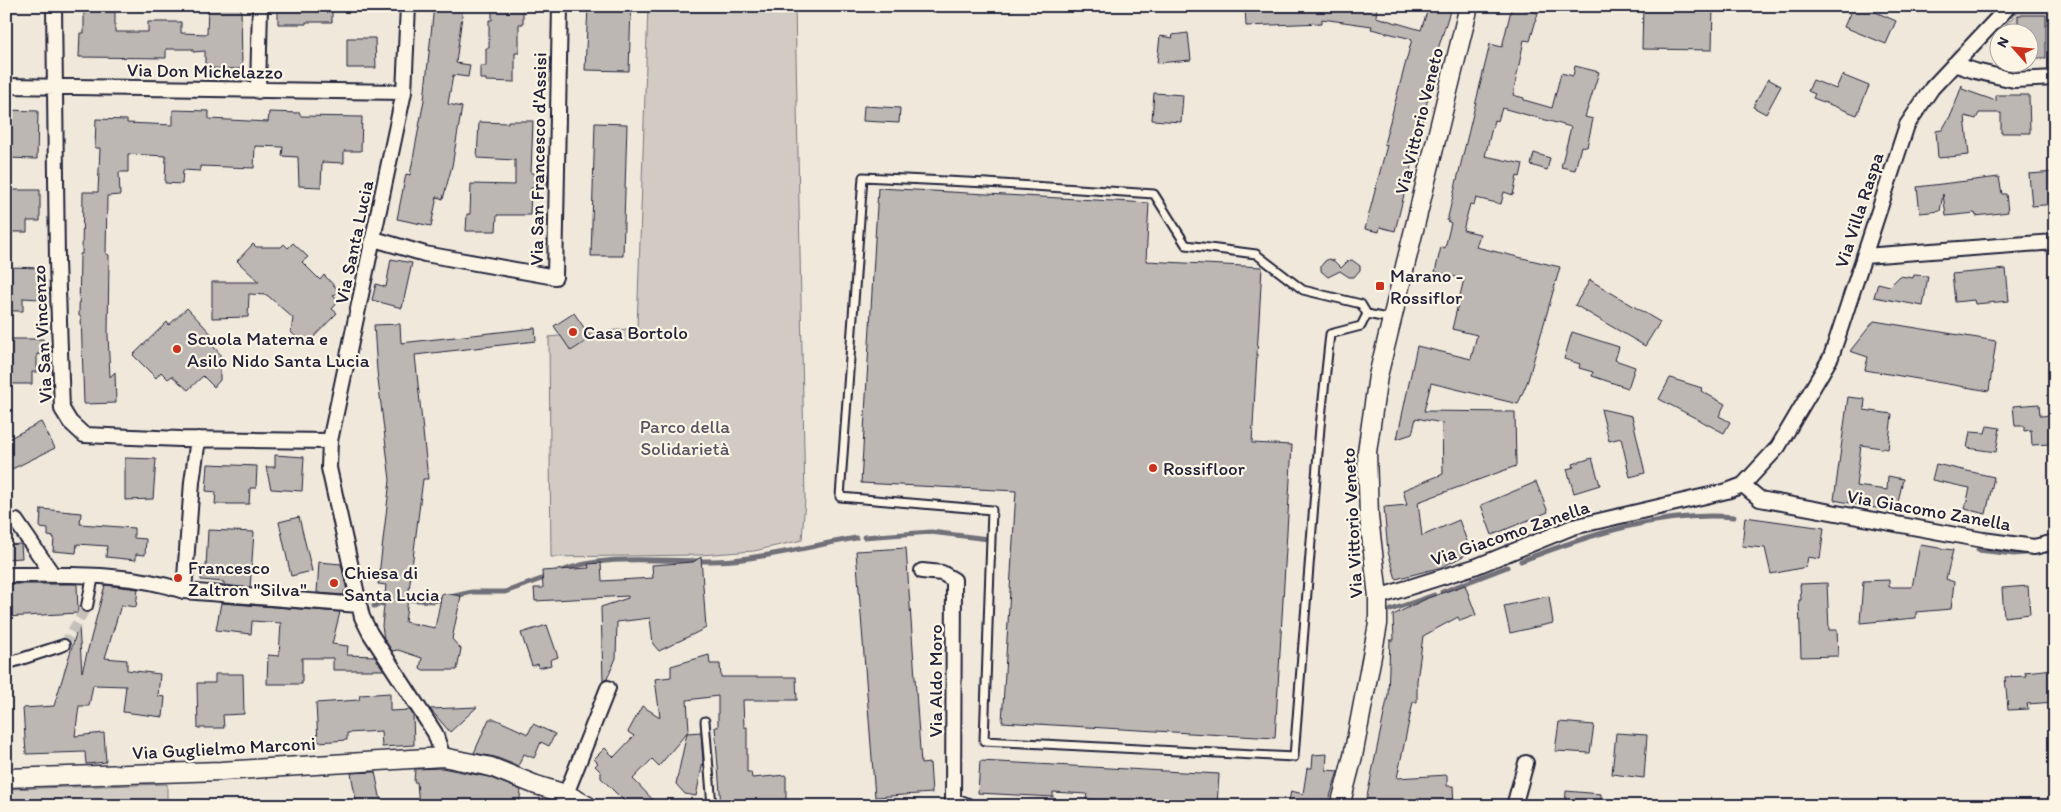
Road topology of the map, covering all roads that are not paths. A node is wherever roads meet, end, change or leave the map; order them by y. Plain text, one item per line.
1 (54, 6) edge
2 (260, 6) edge
3 (408, 6) edge
4 (560, 6) edge
5 (1469, 6) edge
6 (2009, 6) edge
7 (1954, 64) junction
8 (2055, 78) edge
9 (6, 86) edge
10 (56, 86) junction
11 (258, 91) junction
12 (404, 92) junction
13 (374, 239) junction
14 (2055, 242) edge
15 (1864, 256) junction
16 (1368, 314) junction
17 (1392, 319) junction
18 (198, 438) junction
19 (330, 441) junction
20 (1743, 485) junction
21 (6, 523) edge
22 (2055, 542) edge
23 (922, 571) dead end
24 (6, 575) edge
25 (53, 575) junction
26 (93, 576) junction
27 (184, 591) junction
28 (1378, 597) junction
29 (359, 605) junction
30 (87, 606) tunnel mouth
31 (64, 645) tunnel mouth
32 (6, 664) edge
33 (608, 688) dead end
34 (705, 721) dead end
35 (443, 757) junction
36 (1526, 763) dead end
37 (6, 778) edge
38 (566, 794) junction
39 (951, 803) edge
40 (588, 806) edge
41 (712, 806) edge
42 (968, 806) edge
43 (1340, 806) edge
44 (1514, 806) edge

1 - 10 street, Via San Vincenzo
2 - 11 street
3 - 12 street, Via Santa Lucia
4 - 13 street, Via San Francesco d'Assisi
5 - 17 street, Via Vittorio Veneto
6 - 7 street, Via Villa Raspa
7 - 8 street
7 - 15 street, Via Villa Raspa
9 - 10 street, Via Don Michelazzo
10 - 11 street, Via Don Michelazzo
10 - 18 street, Via San Vincenzo
11 - 12 street, Via Don Michelazzo
12 - 13 street, Via Santa Lucia
13 - 19 street, Via Santa Lucia
14 - 15 street
15 - 20 street, Via Villa Raspa
16 - 16 lane
16 - 17 lane
17 - 28 street, Via Vittorio Veneto
18 - 19 street, Via San Vincenzo
18 - 27 street
19 - 29 street, Via Santa Lucia
20 - 22 street, Via Giacomo Zanella
20 - 28 street, Via Giacomo Zanella
21 - 25 street
23 - 39 street, Via Aldo Moro
24 - 25 street
25 - 26 street
26 - 27 street
26 - 30 street
27 - 29 street
28 - 43 street, Via Vittorio Veneto
29 - 35 street, Via Santa Lucia
31 - 32 street
33 - 38 street
34 - 41 lane
35 - 37 street, Via Guglielmo Marconi
35 - 38 street, Via Guglielmo Marconi
36 - 44 street
38 - 40 street, Via Guglielmo Marconi
39 - 42 street, Via Aldo Moro

